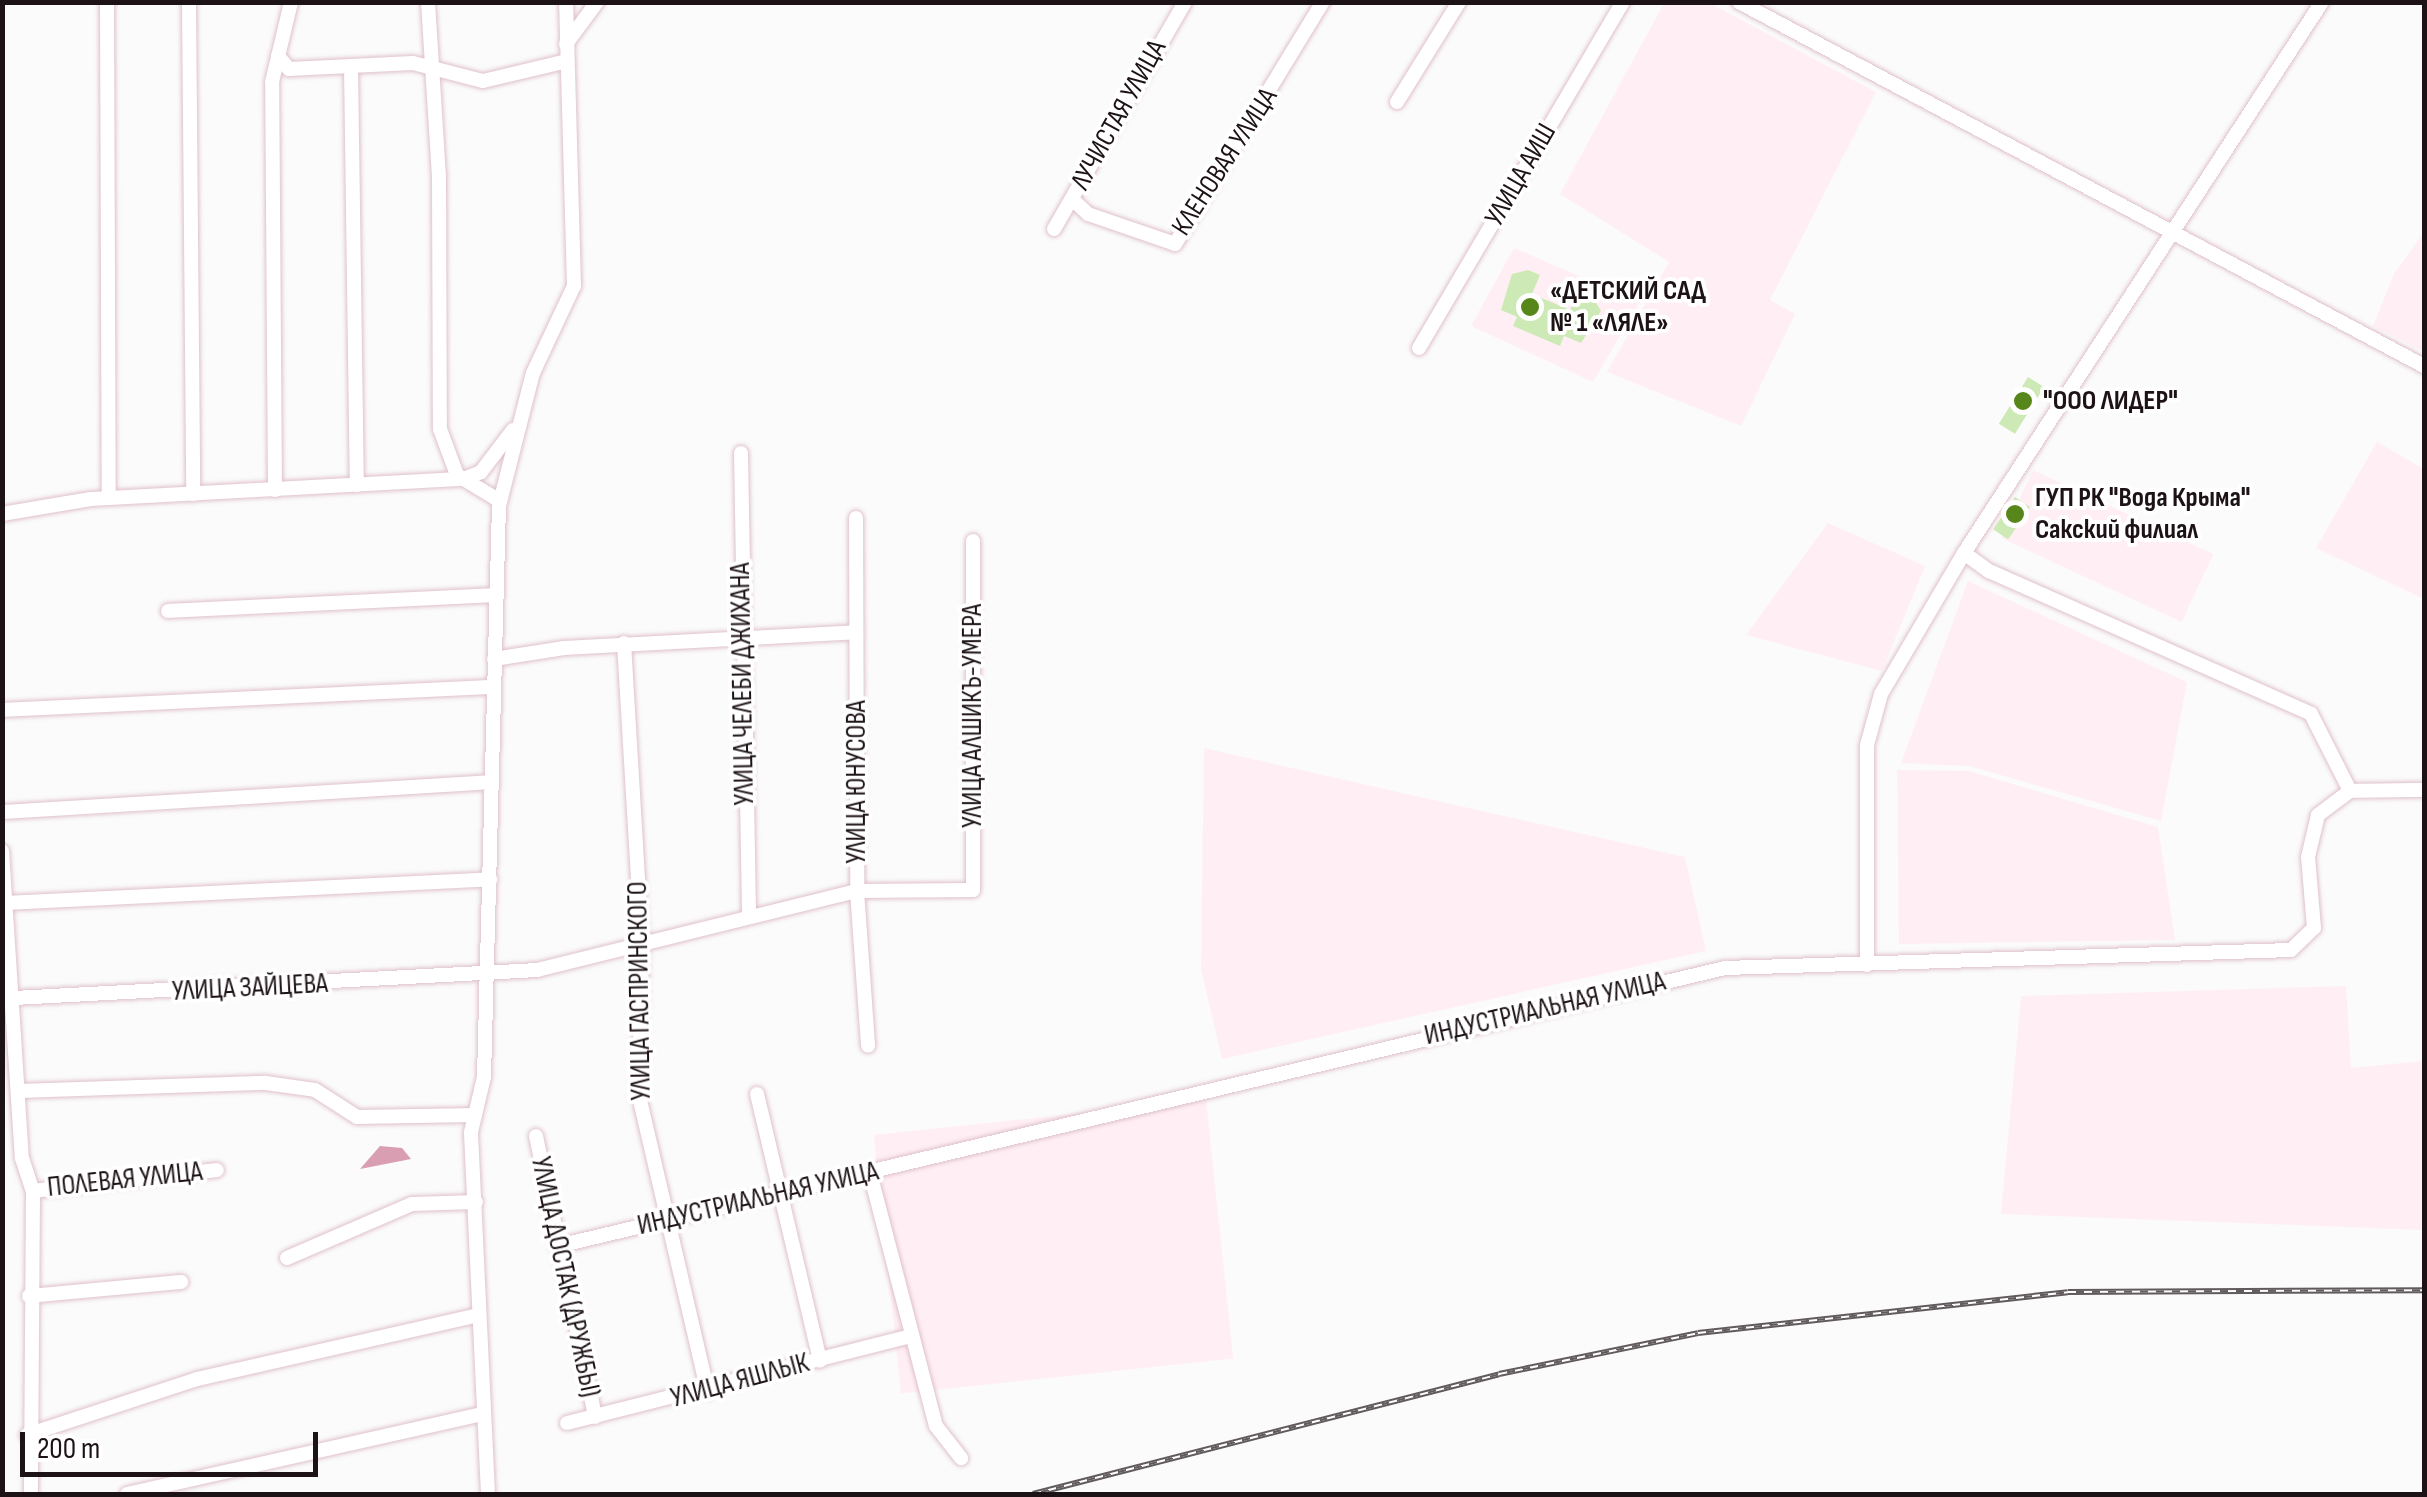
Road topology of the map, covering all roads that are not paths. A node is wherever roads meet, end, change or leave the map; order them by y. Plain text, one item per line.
1 (291, 2) edge
2 (428, 2) edge
3 (566, 2) edge
4 (596, 2) edge
5 (1185, 2) edge
6 (1323, 2) edge
7 (1459, 2) edge
8 (1623, 2) edge
9 (1739, 2) edge
10 (2322, 2) edge
11 (107, 3) edge
12 (189, 4) edge
13 (566, 52) junction
14 (278, 56) junction
15 (352, 66) junction
16 (428, 66) junction
17 (1397, 102) dead end
18 (1072, 199) junction
19 (1054, 229) dead end
20 (2171, 235) junction
21 (1420, 348) dead end
22 (2424, 366) edge
23 (518, 424) junction
24 (742, 453) dead end
25 (462, 479) junction
26 (357, 485) junction
27 (275, 490) junction
28 (192, 494) junction
29 (109, 498) junction
30 (500, 501) junction
31 (2, 514) edge
32 (856, 518) dead end
33 (973, 541) dead end
34 (1964, 553) junction
35 (495, 595) junction
36 (168, 611) dead end
37 (856, 632) junction
38 (740, 638) junction
39 (624, 644) junction
40 (494, 660) junction
41 (492, 687) junction
42 (2, 710) edge
43 (490, 782) junction
44 (2424, 790) edge
45 (2350, 792) junction
46 (2, 812) edge
47 (2, 851) edge
48 (490, 878) junction
49 (973, 890) joint
50 (858, 891) junction
51 (6, 903) junction
52 (749, 916) junction
53 (642, 943) junction
54 (1867, 966) junction
55 (486, 974) junction
56 (14, 998) junction
57 (868, 1046) dead end
58 (19, 1091) junction
59 (757, 1094) dead end
60 (475, 1114) junction
61 (536, 1136) dead end
62 (217, 1170) dead end
63 (870, 1173) junction
64 (32, 1191) junction
65 (779, 1194) junction
66 (476, 1202) junction
67 (667, 1220) junction
68 (558, 1246) junction
69 (288, 1258) dead end
70 (181, 1282) dead end
71 (28, 1296) junction
72 (478, 1315) junction
73 (912, 1336) junction
74 (820, 1361) junction
75 (708, 1392) junction
76 (478, 1415) junction
77 (595, 1417) junction
78 (567, 1424) dead end
79 (28, 1436) junction
80 (961, 1458) dead end
81 (31, 1494) edge
82 (128, 1494) edge
83 (488, 1494) edge

1 - 14 street
2 - 16 street
3 - 13 street
4 - 13 street
5 - 18 street, ЛУЧИСТАЯ УЛИЦА
6 - 18 street, КЛЕНОВАЯ УЛИЦА
7 - 17 street
8 - 21 street, УЛИЦА АИШ
9 - 20 street
10 - 20 street
11 - 29 street
12 - 28 street
13 - 16 street
13 - 23 street
14 - 15 street
14 - 27 street
15 - 16 street
15 - 26 street
16 - 25 street
18 - 19 street, ЛУЧИСТАЯ УЛИЦА
20 - 22 street
20 - 34 street
23 - 25 street
23 - 30 street
24 - 38 street, УЛИЦА ЧЕЛЕБИ ДЖИХАНА
25 - 26 street
25 - 30 street
26 - 27 street
27 - 28 street
28 - 29 street
29 - 31 street
30 - 35 street
32 - 37 street, УЛИЦА ЮНУСОВА
33 - 49 street, УЛИЦА АЛШИКЪ-УМЕРА
34 - 45 street
34 - 54 street
35 - 36 street
35 - 40 street
37 - 38 street
37 - 50 street, УЛИЦА ЮНУСОВА
38 - 39 street
38 - 52 street, УЛИЦА ЧЕЛЕБИ ДЖИХАНА
39 - 40 street
39 - 53 street, УЛИЦА ГАСПРИНСКОГО
40 - 41 street
41 - 42 street
41 - 43 street
43 - 46 street
43 - 48 street
44 - 45 street
45 - 54 street, ИНДУСТРИАЛЬНАЯ УЛИЦА
47 - 51 street
48 - 51 street
48 - 55 street
49 - 50 street, УЛИЦА ЗАЙЦЕВА
50 - 52 street, УЛИЦА ЗАЙЦЕВА
50 - 57 street, УЛИЦА ЮНУСОВА
51 - 56 street
52 - 53 street, УЛИЦА ЗАЙЦЕВА
53 - 55 street, УЛИЦА ЗАЙЦЕВА
53 - 67 street, УЛИЦА ГАСПРИНСКОГО
54 - 63 street, ИНДУСТРИАЛЬНАЯ УЛИЦА
55 - 56 street, УЛИЦА ЗАЙЦЕВА
55 - 60 street
56 - 58 street
58 - 60 street
58 - 64 street
59 - 65 street
60 - 66 street
61 - 68 street, УЛИЦА ДОСТАК (ДРУЖБЫ)
62 - 64 street, ПОЛЕВАЯ УЛИЦА
63 - 65 street, ИНДУСТРИАЛЬНАЯ УЛИЦА
63 - 73 street
64 - 71 street
65 - 67 street, ИНДУСТРИАЛЬНАЯ УЛИЦА
65 - 74 street
66 - 69 street
66 - 72 street
67 - 68 street, ИНДУСТРИАЛЬНАЯ УЛИЦА
67 - 75 street, УЛИЦА ГАСПРИНСКОГО
68 - 77 street, УЛИЦА ДОСТАК (ДРУЖБЫ)
70 - 71 street
71 - 79 street
72 - 76 street
72 - 79 street
73 - 74 street, УЛИЦА ЯШЛЫК
73 - 80 street
74 - 75 street, УЛИЦА ЯШЛЫК
75 - 77 street, УЛИЦА ЯШЛЫК
76 - 82 street
76 - 83 street
77 - 78 street, УЛИЦА ЯШЛЫК
79 - 81 street

